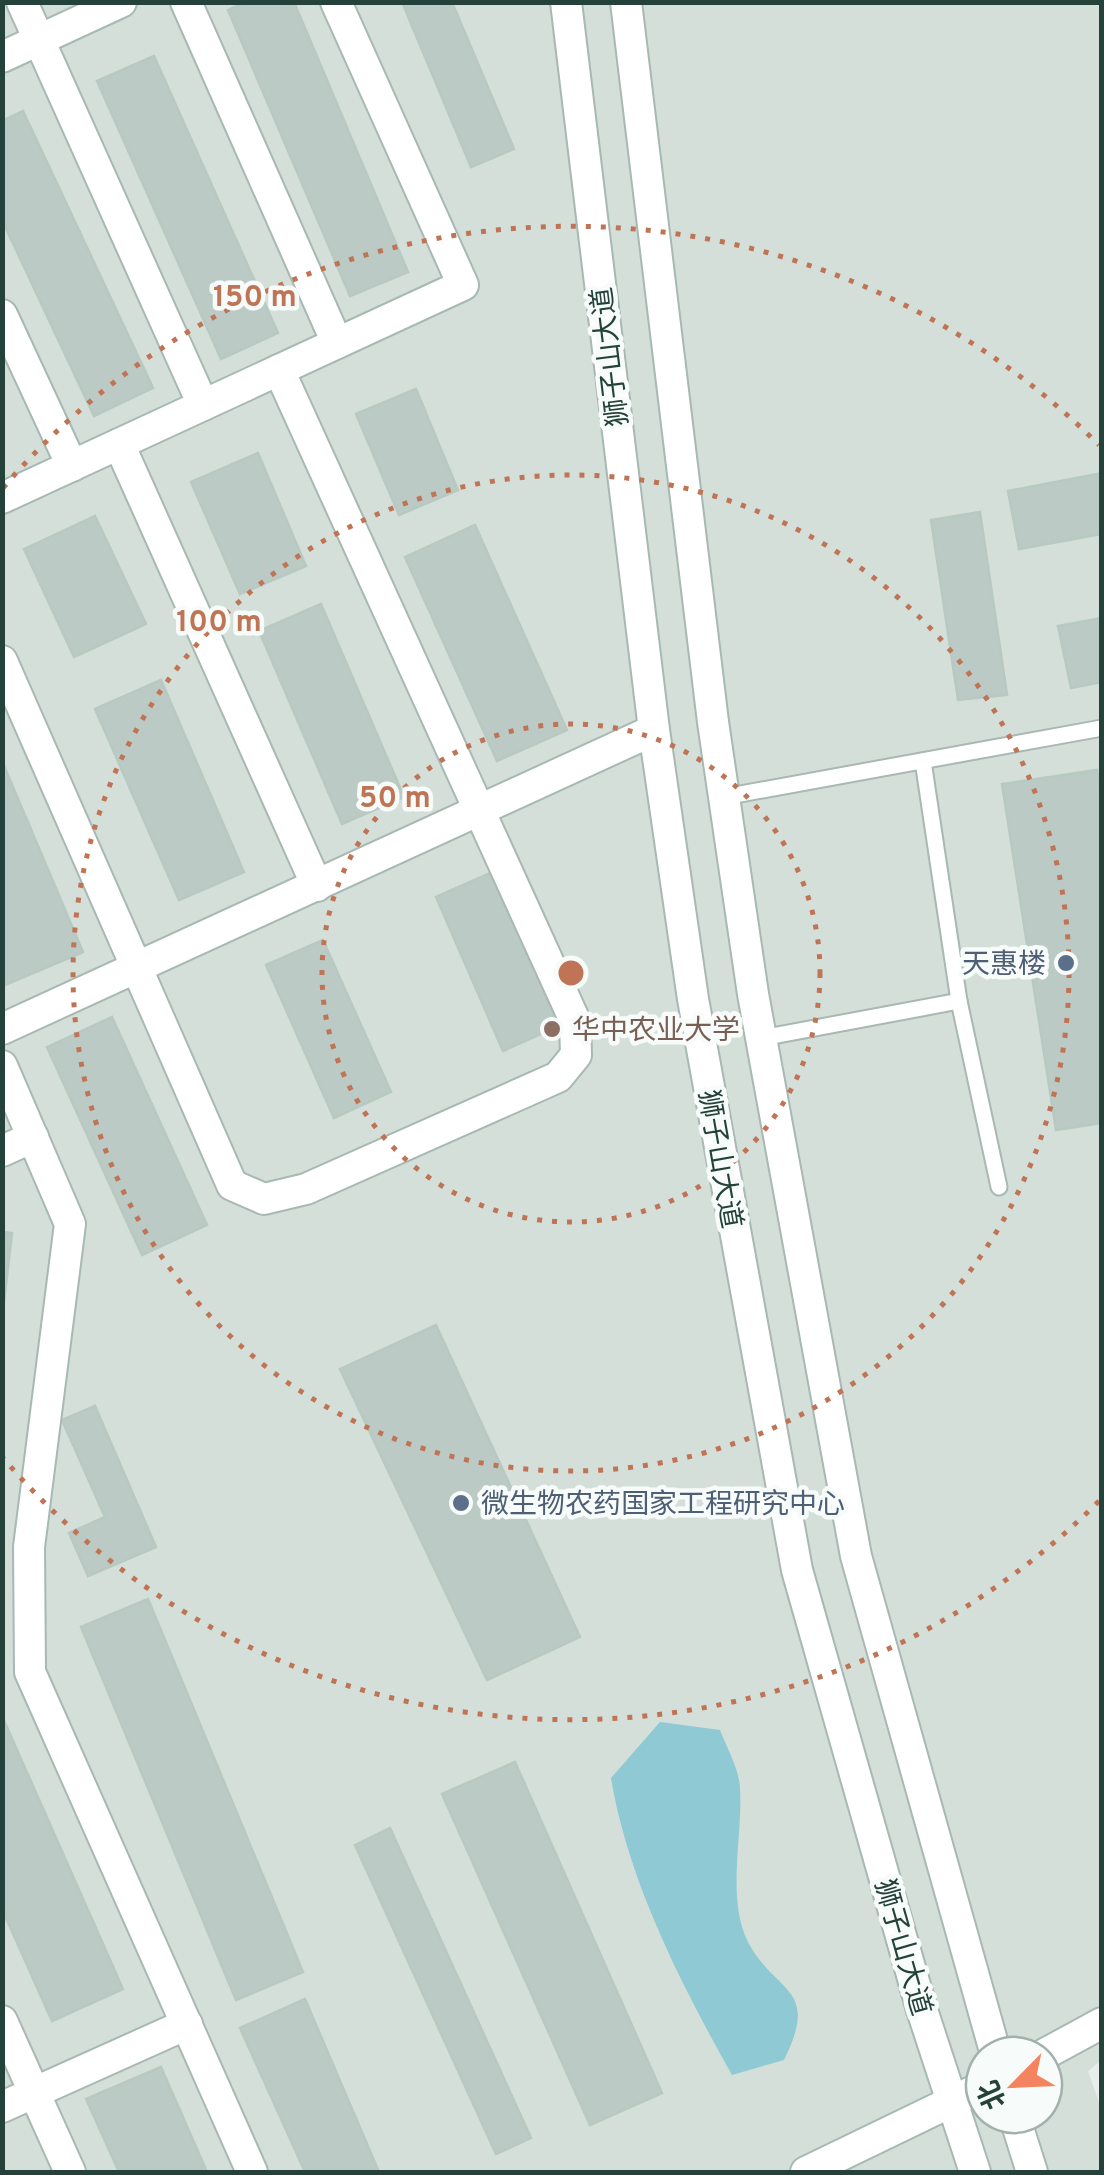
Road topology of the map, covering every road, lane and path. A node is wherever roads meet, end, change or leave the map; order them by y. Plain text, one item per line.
1 (22, 2) edge
2 (122, 2) edge
3 (186, 2) edge
4 (336, 2) edge
5 (566, 2) edge
6 (626, 2) edge
7 (38, 41) junction
8 (2, 57) edge
9 (2, 316) edge
10 (337, 343) junction
11 (278, 370) junction
12 (202, 405) junction
13 (119, 444) junction
14 (72, 466) junction
15 (2, 498) edge
16 (2, 661) edge
17 (1102, 728) edge
18 (654, 730) junction
19 (922, 761) junction
20 (724, 797) junction
21 (481, 811) junction
22 (318, 886) junction
23 (138, 968) junction
24 (960, 1001) junction
25 (2, 1030) edge
26 (762, 1038) junction
27 (2, 1066) edge
28 (33, 1137) junction
29 (2, 1151) edge
30 (1000, 1187) dead end
31 (2, 2021) edge
32 (1102, 2022) edge
33 (186, 2024) junction
34 (990, 2035) edge
35 (1064, 2043) edge
36 (36, 2094) junction
37 (964, 2096) edge
38 (952, 2102) junction
39 (2, 2107) edge
40 (1020, 2135) edge
41 (70, 2172) edge
42 (252, 2172) edge
43 (806, 2172) edge
44 (975, 2172) edge
45 (1032, 2172) edge

1 - 7 street
2 - 7 street
3 - 10 street
4 - 10 street
5 - 18 street, 狮子山大道
6 - 20 street
7 - 8 street
7 - 12 street
9 - 14 street
10 - 11 street
11 - 12 street
11 - 21 street
12 - 13 street
13 - 14 street
13 - 22 street
14 - 15 street
16 - 23 street
17 - 19 lane
18 - 21 street
18 - 38 street, 狮子山大道
19 - 20 lane
19 - 24 lane
20 - 26 street
21 - 22 street
21 - 23 street
22 - 23 street
23 - 25 street
24 - 26 lane
24 - 30 lane
26 - 34 street
27 - 28 street
28 - 29 street
28 - 33 street
31 - 36 street
32 - 35 street
33 - 36 street
33 - 42 street
36 - 39 street
36 - 41 street
37 - 38 street
38 - 43 street
38 - 44 street, 狮子山大道
40 - 45 street

